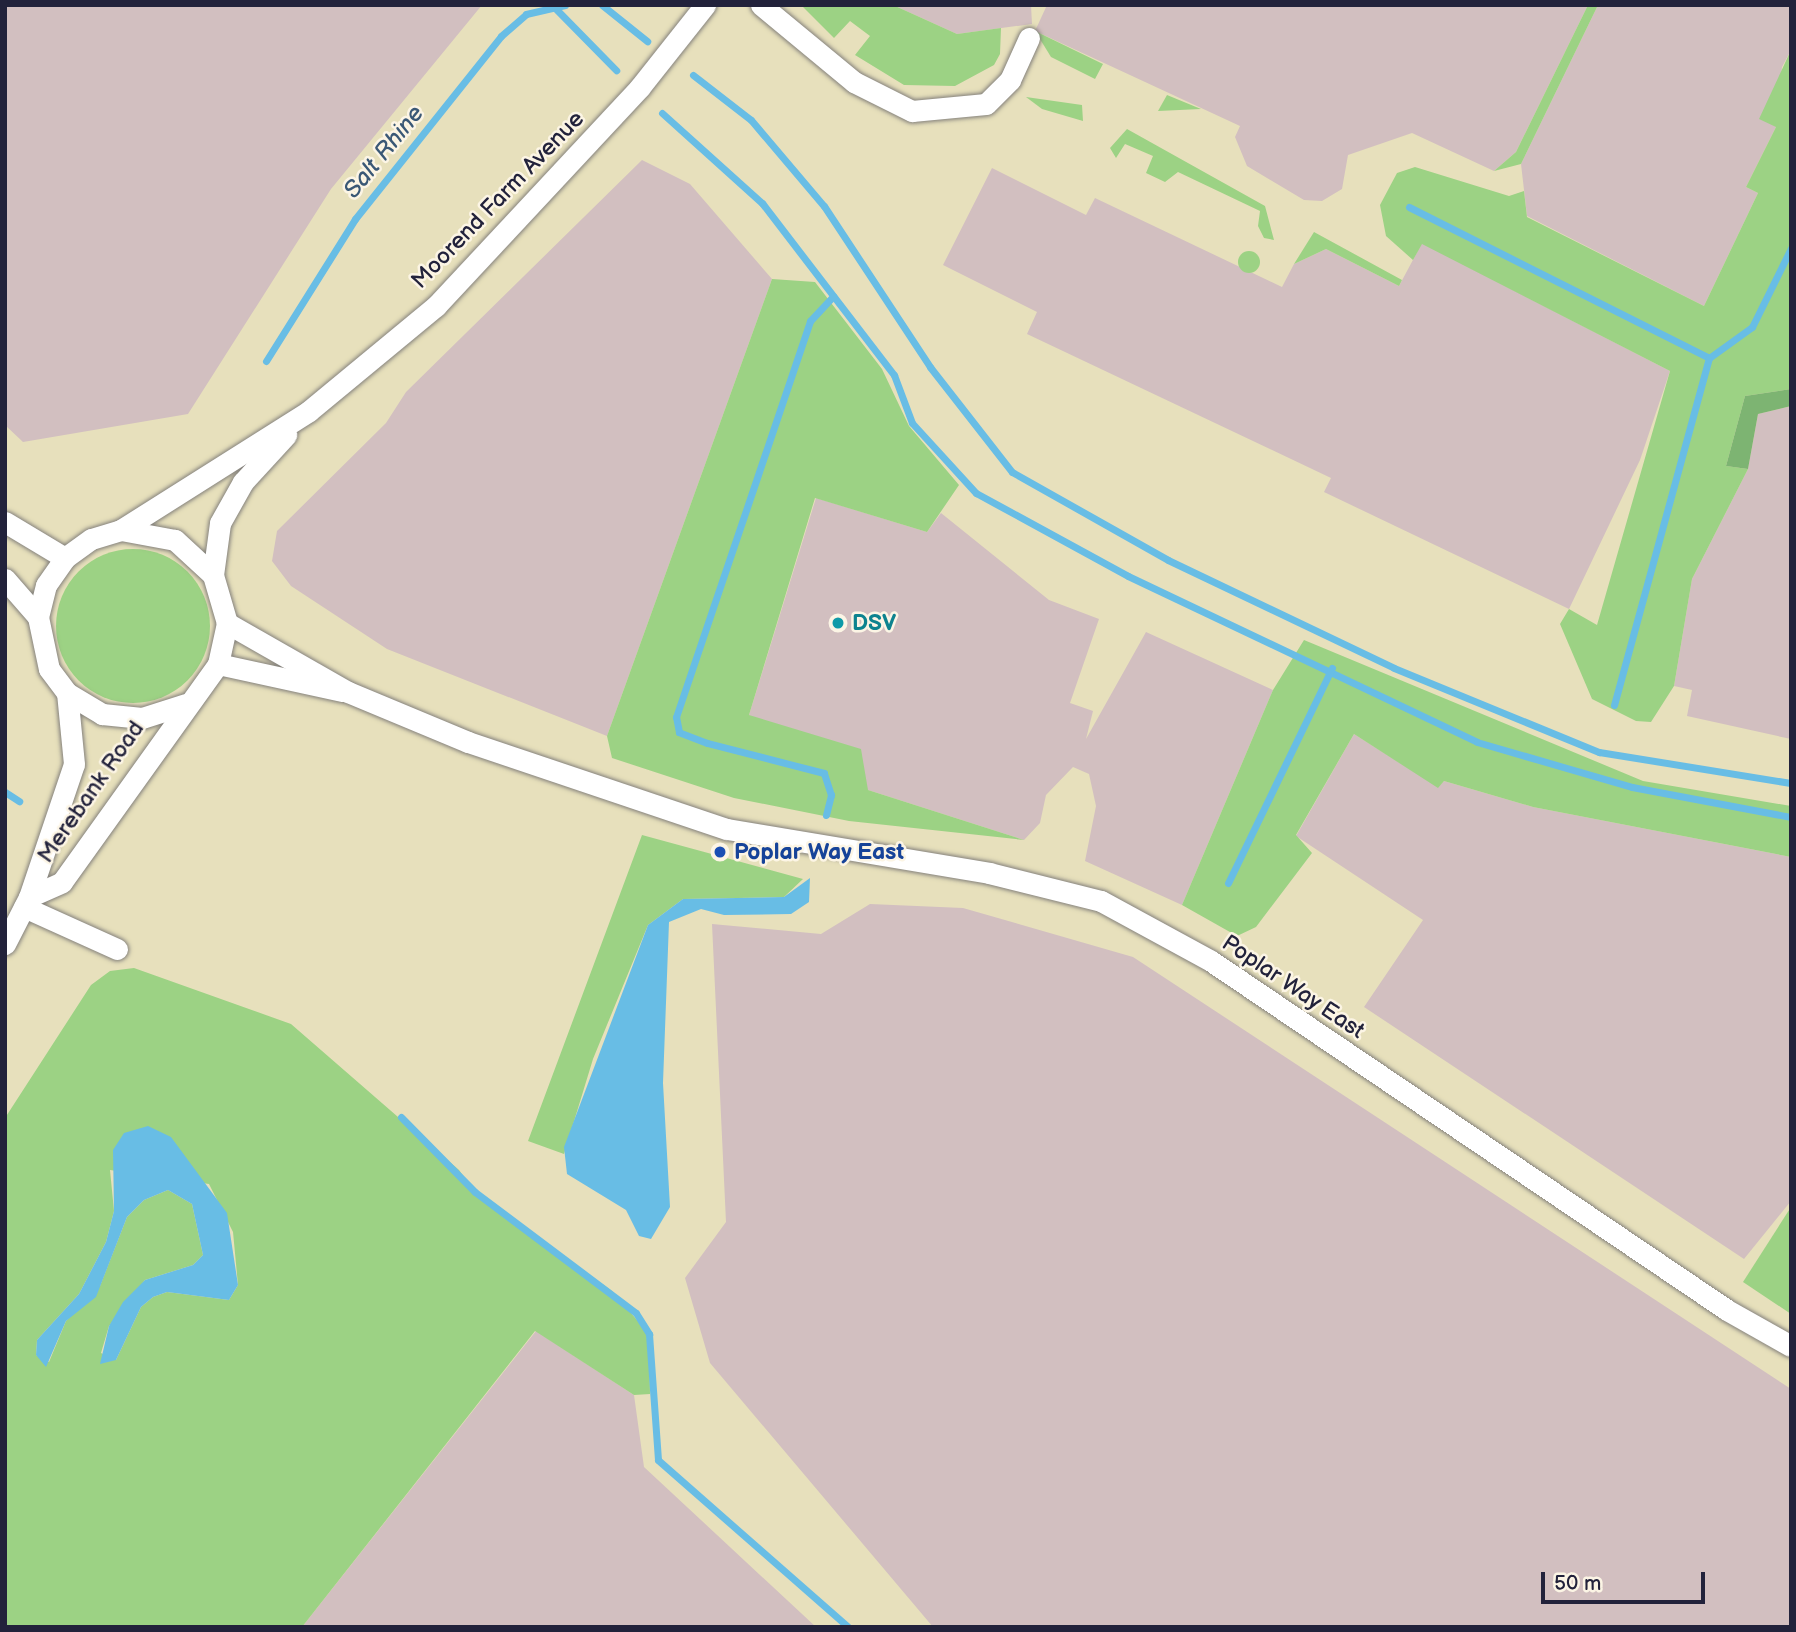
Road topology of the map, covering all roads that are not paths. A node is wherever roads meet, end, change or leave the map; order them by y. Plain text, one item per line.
1 (705, 5) edge
2 (761, 5) edge
3 (1029, 38) dead end
4 (309, 411) junction
5 (5, 522) edge
6 (121, 530) junction
7 (65, 558) junction
8 (213, 575) junction
9 (5, 579) edge
10 (38, 617) junction
11 (227, 623) junction
12 (218, 664) junction
13 (348, 692) junction
14 (67, 694) junction
15 (186, 704) junction
16 (26, 902) junction
17 (5, 944) edge
18 (117, 949) dead end
19 (1791, 1346) edge

1 - 4 street, Moorend Farm Avenue
2 - 3 street
4 - 6 street, Moorend Farm Avenue
4 - 8 street, Moorend Farm Avenue
5 - 7 street
6 - 7 street
6 - 8 street
7 - 10 street
8 - 11 street
9 - 10 street
10 - 14 street
11 - 12 street
11 - 13 street, Poplar Way East
12 - 13 street, Poplar Way East
12 - 15 street
13 - 19 street, Poplar Way East
14 - 15 street
14 - 16 street, Merebank Road
15 - 16 street, Merebank Road
16 - 17 street, Merebank Road
16 - 18 street

